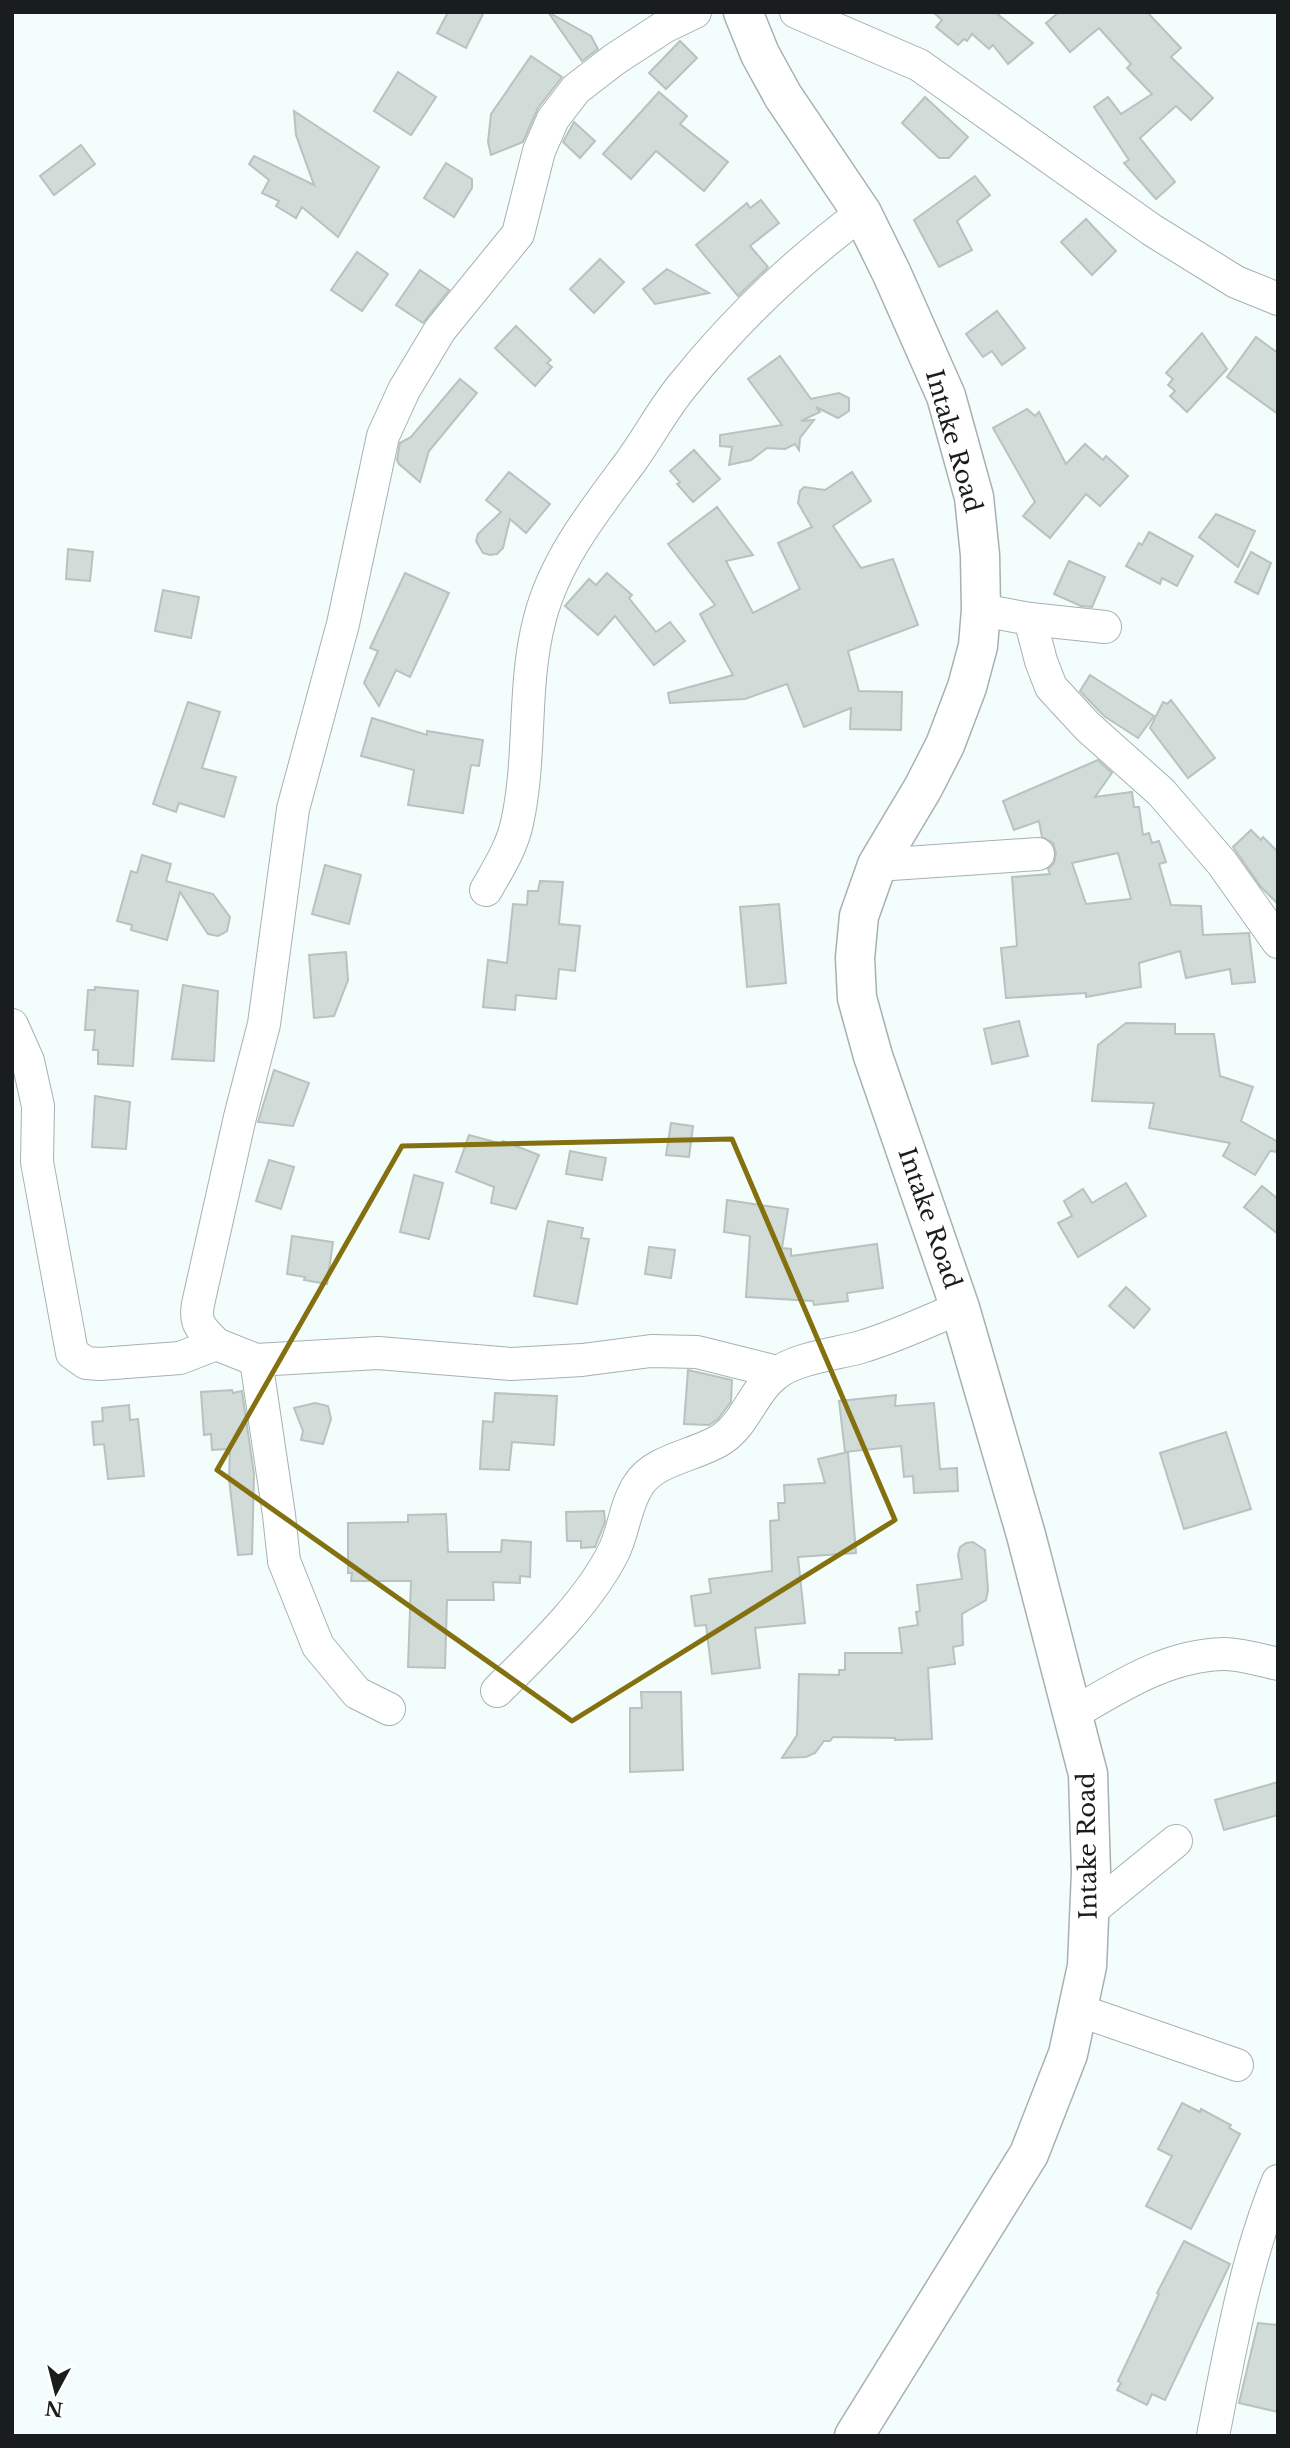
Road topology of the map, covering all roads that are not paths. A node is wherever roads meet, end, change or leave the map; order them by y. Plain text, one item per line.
1 (695, 12) edge
2 (743, 12) edge
3 (796, 12) edge
4 (862, 213) junction
5 (1278, 299) edge
6 (981, 610) junction
7 (1030, 619) junction
8 (1105, 627) dead end
9 (1038, 854) dead end
10 (877, 865) junction
11 (486, 890) dead end
12 (1278, 942) edge
13 (12, 1025) edge
14 (960, 1308) junction
15 (216, 1344) junction
16 (256, 1360) junction
17 (777, 1372) junction
18 (1278, 1664) edge
19 (497, 1691) dead end
20 (389, 1709) dead end
21 (1074, 1713) junction
22 (1176, 1840) dead end
23 (1089, 1912) junction
24 (1078, 2010) junction
25 (1237, 2065) dead end
26 (1278, 2181) edge
27 (854, 2436) edge
28 (1213, 2436) edge

1 - 15 street
2 - 4 street, Intake Road
3 - 5 street
4 - 6 street, Intake Road
4 - 11 street
6 - 7 street
6 - 10 street, Intake Road
7 - 8 street
7 - 12 street
9 - 10 street
10 - 14 street, Intake Road
13 - 15 street
14 - 17 street
14 - 21 street, Intake Road
15 - 16 street
16 - 17 street
16 - 20 street
17 - 19 street
18 - 21 street
21 - 23 street, Intake Road
22 - 23 street
23 - 24 street, Intake Road
24 - 25 street
24 - 27 street, Intake Road
26 - 28 street

